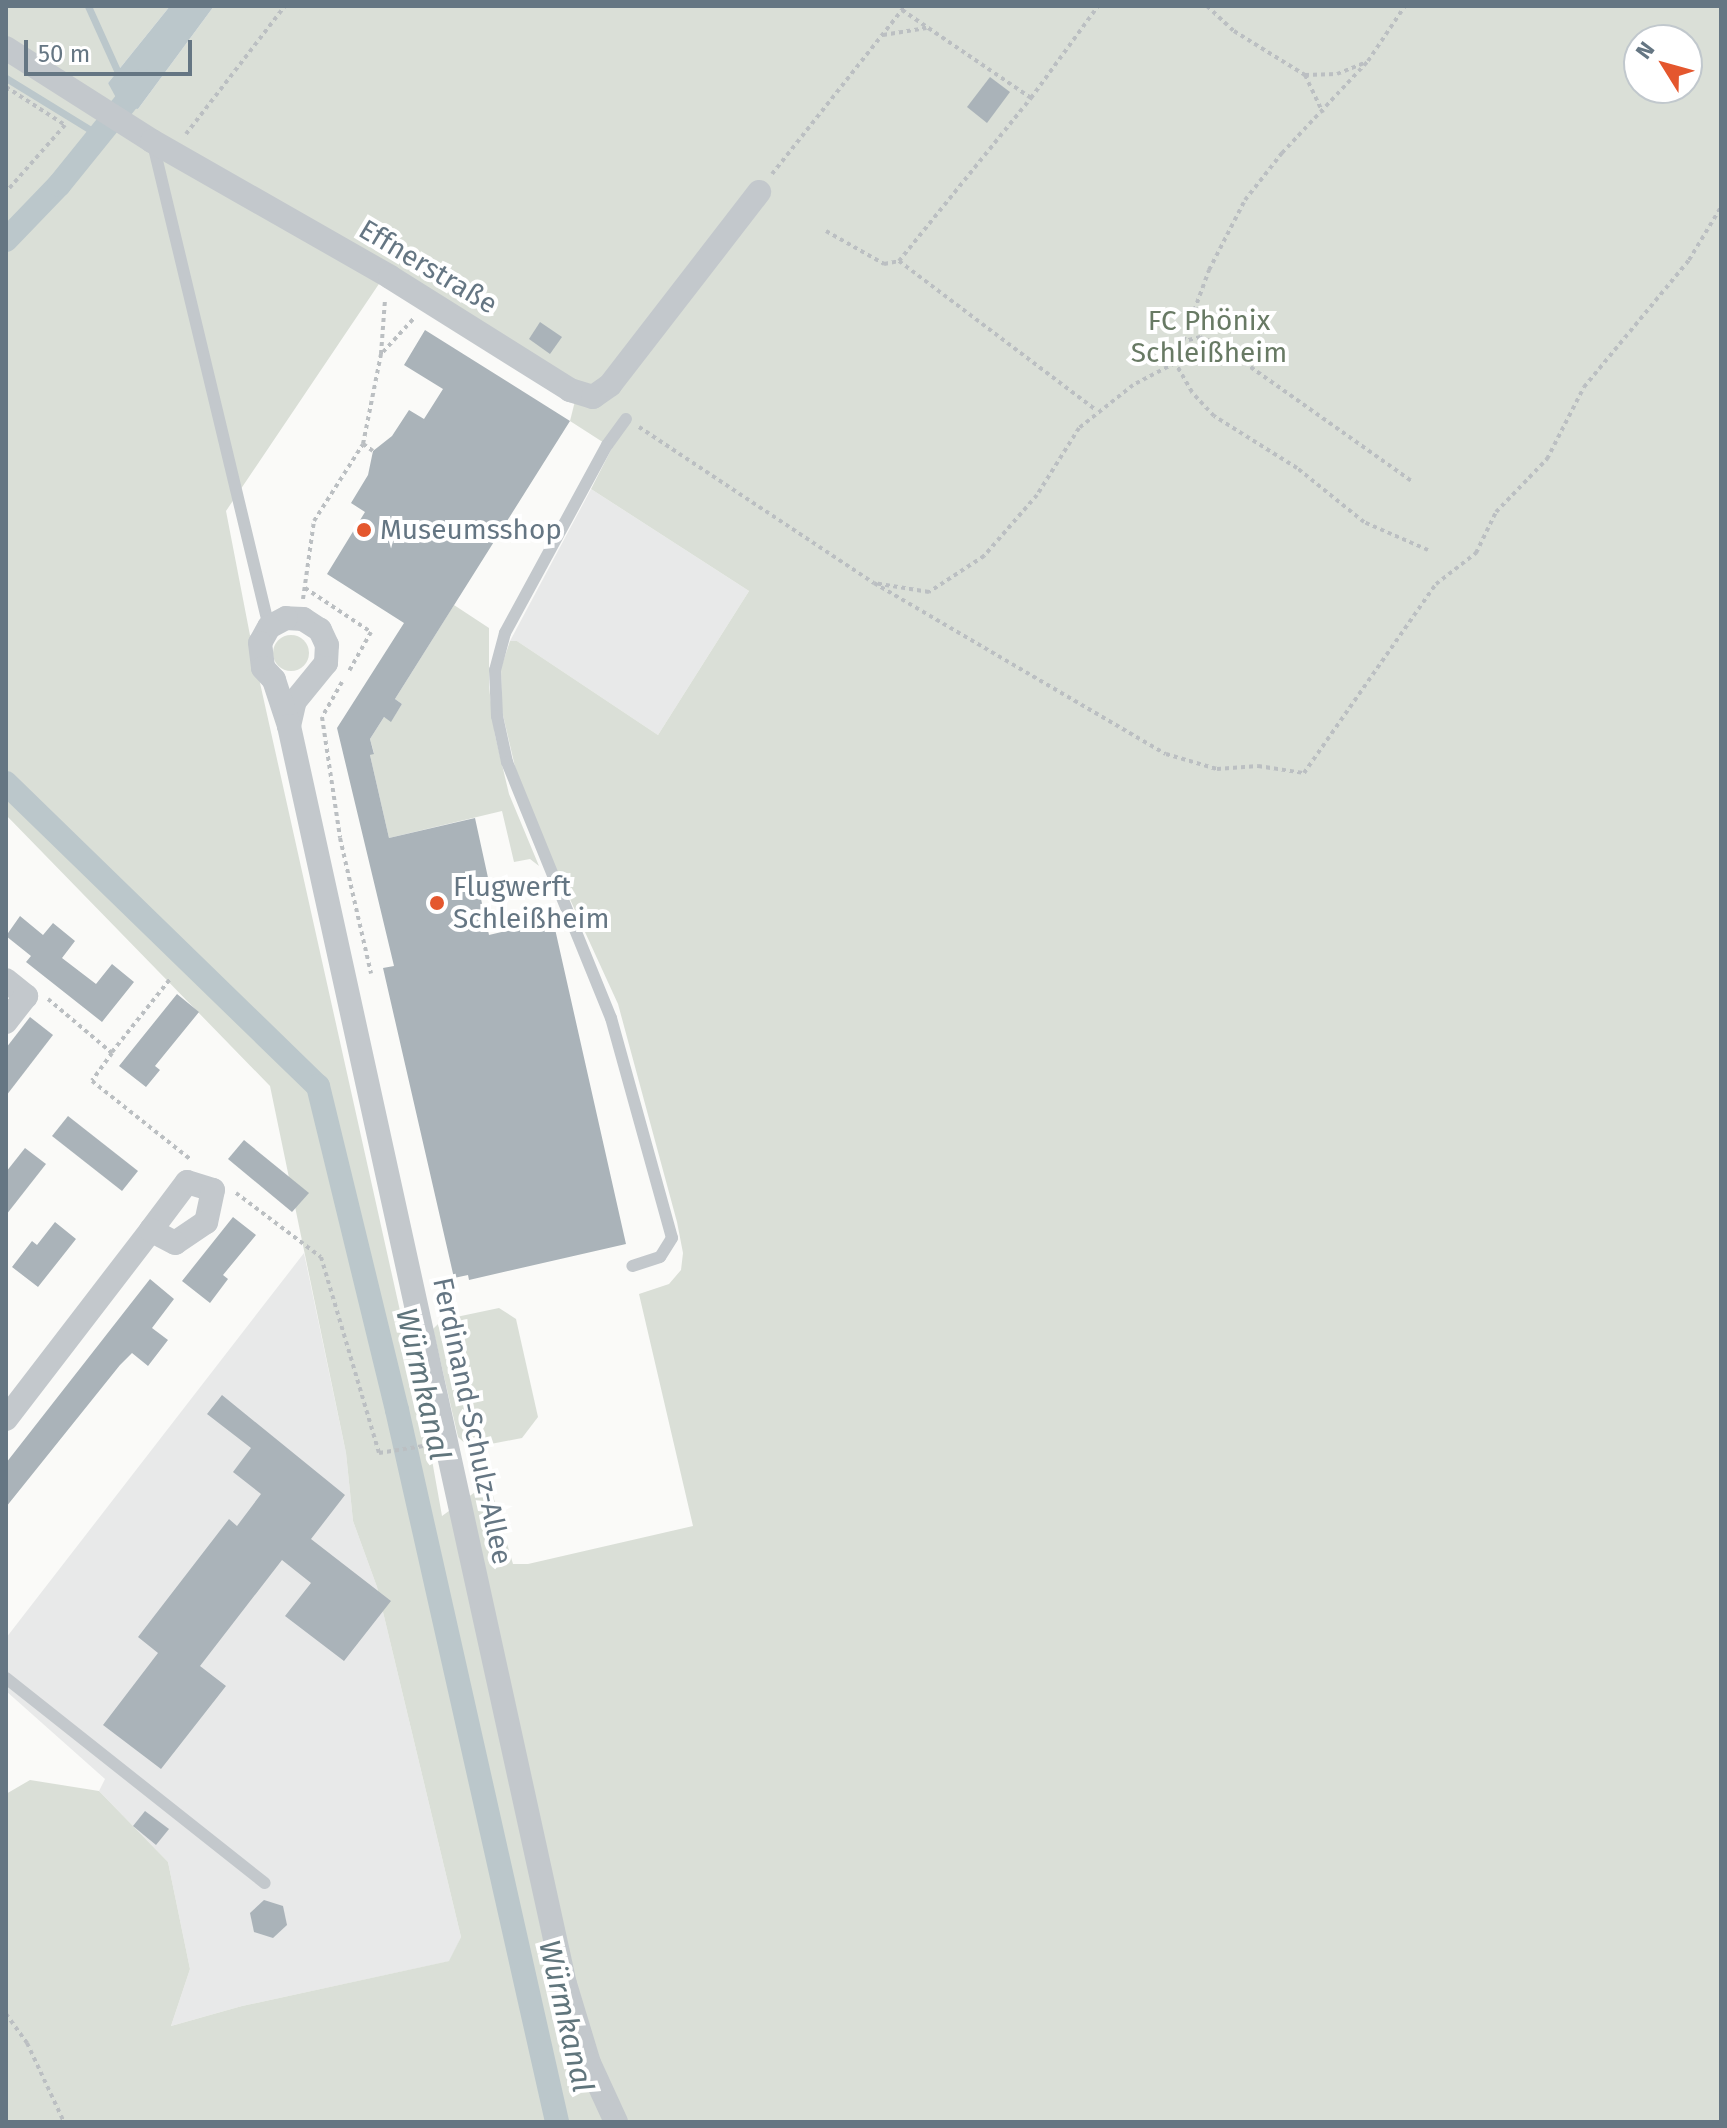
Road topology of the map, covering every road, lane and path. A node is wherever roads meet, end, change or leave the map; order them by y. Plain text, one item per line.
1 (285, 6) edge
2 (1098, 6) edge
3 (1207, 6) edge
4 (1405, 6) edge
5 (904, 8) edge
6 (928, 28) junction
7 (882, 35) junction
8 (6, 48) edge
9 (1368, 61) junction
10 (1305, 75) junction
11 (6, 87) edge
12 (1031, 98) junction
13 (1323, 113) junction
14 (152, 140) junction
15 (6, 192) edge
16 (759, 192) joint
17 (1721, 207) edge
18 (826, 231) dead end
19 (899, 261) junction
20 (390, 277) junction
21 (429, 302) junction
22 (1181, 342) junction
23 (381, 354) junction
24 (1175, 363) junction
25 (1097, 411) junction
26 (626, 419) joint
27 (363, 444) junction
28 (373, 451) dead end
29 (1413, 482) dead end
30 (1428, 550) dead end
31 (874, 583) junction
32 (305, 588) junction
33 (303, 619) junction
34 (269, 627) junction
35 (289, 726) junction
36 (371, 973) dead end
37 (170, 979) dead end
38 (6, 980) edge
39 (41, 993) dead end
40 (6, 1022) edge
41 (112, 1053) junction
42 (198, 1165) dead end
43 (235, 1192) dead end
44 (151, 1230) dead end
45 (632, 1266) dead end
46 (6, 1419) edge
47 (446, 1442) junction
48 (6, 1678) edge
49 (265, 1883) dead end
50 (6, 2014) edge
51 (64, 2122) edge
52 (616, 2122) edge

1 - 14 path
2 - 12 path
3 - 10 path
4 - 9 path
5 - 6 path
5 - 7 path
6 - 7 path
6 - 12 path
7 - 16 path
8 - 14 street, Effnerstraße
9 - 10 path
9 - 13 path
10 - 13 path
11 - 15 path
12 - 19 path
13 - 22 path
14 - 20 street, Effnerstraße
14 - 34 lane
16 - 21 street, Effnerstraße
17 - 31 path
18 - 19 path
19 - 25 path
20 - 21 street, Effnerstraße
20 - 23 path
21 - 23 path
22 - 24 path
22 - 29 path
23 - 27 path
24 - 25 path
24 - 30 path
25 - 31 path
26 - 31 path
26 - 45 lane
27 - 28 path
27 - 32 path
32 - 33 path
32 - 36 path
33 - 34 street
33 - 35 street
34 - 35 street, Ferdinand-Schulz-Allee
35 - 47 street, Ferdinand-Schulz-Allee
37 - 41 path
38 - 40 street
39 - 41 path
41 - 42 path
43 - 47 path
44 - 46 street
47 - 52 street, Ferdinand-Schulz-Allee
48 - 49 lane
50 - 51 path

